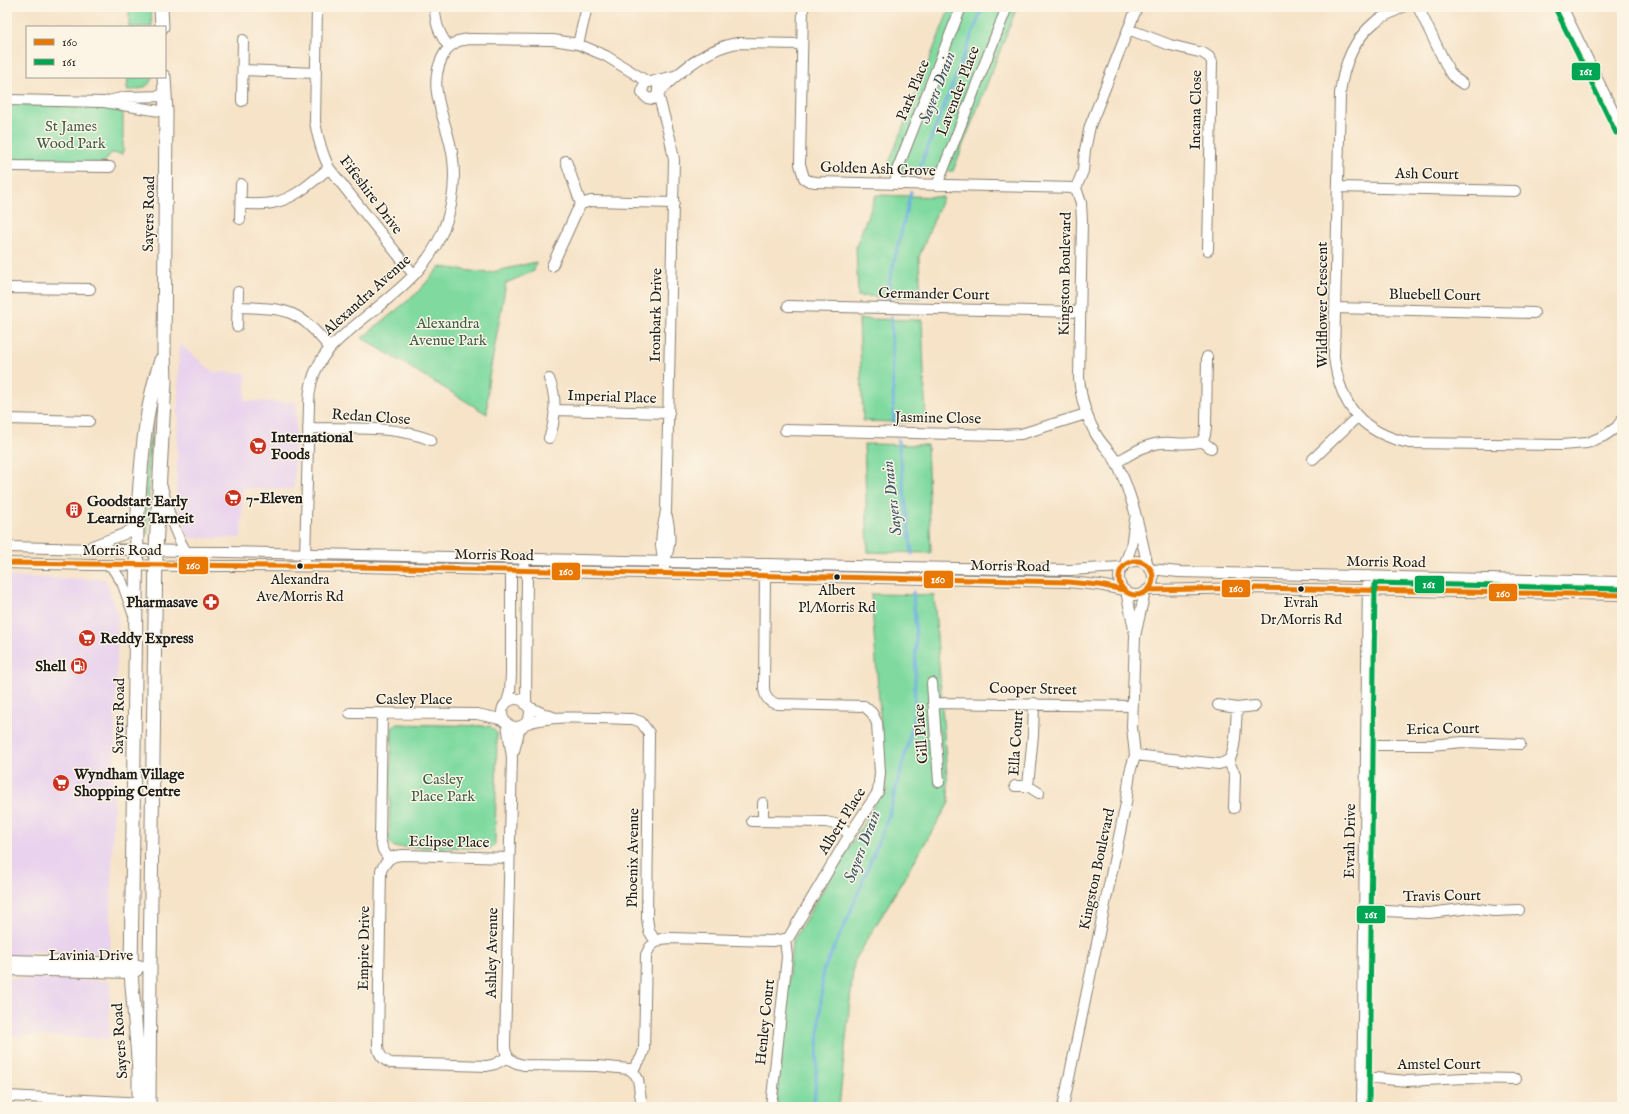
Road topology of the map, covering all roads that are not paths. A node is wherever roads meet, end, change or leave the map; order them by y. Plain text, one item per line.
1 (161, 7) edge
2 (317, 7) edge
3 (435, 7) edge
4 (587, 7) edge
5 (803, 7) edge
6 (962, 7) edge
7 (1007, 7) edge
8 (1137, 7) edge
9 (1403, 7) edge
10 (1418, 7) edge
11 (1562, 7) edge
12 (162, 26) edge
13 (1128, 29) junction
14 (243, 40) dead end
15 (578, 44) junction
16 (802, 44) junction
17 (448, 47) junction
18 (244, 70) junction
19 (315, 73) junction
20 (676, 75) junction
21 (164, 78) edge
22 (647, 84) junction
23 (1463, 84) dead end
24 (656, 95) junction
25 (165, 96) junction
26 (7, 100) edge
27 (242, 101) dead end
28 (104, 102) junction
29 (166, 112) junction
30 (1622, 130) edge
31 (566, 161) dead end
32 (7, 166) edge
33 (110, 167) dead end
34 (330, 168) junction
35 (240, 184) dead end
36 (895, 184) junction
37 (937, 185) junction
38 (1338, 187) junction
39 (1076, 188) junction
40 (1515, 191) dead end
41 (674, 203) junction
42 (241, 204) junction
43 (581, 204) junction
44 (240, 219) dead end
45 (1208, 250) dead end
46 (552, 266) dead end
47 (414, 276) junction
48 (7, 288) edge
49 (90, 289) dead end
50 (238, 292) dead end
51 (788, 306) dead end
52 (237, 307) junction
53 (1335, 308) junction
54 (1079, 312) junction
55 (1534, 313) dead end
56 (237, 326) dead end
57 (330, 348) junction
58 (164, 357) junction
59 (1207, 357) dead end
60 (549, 379) dead end
61 (554, 410) junction
62 (669, 413) junction
63 (1086, 414) junction
64 (1357, 417) junction
65 (7, 419) edge
66 (89, 421) dead end
67 (1620, 426) edge
68 (308, 428) junction
69 (785, 430) dead end
70 (549, 438) dead end
71 (431, 440) dead end
72 (1202, 441) junction
73 (1211, 448) dead end
74 (1313, 459) dead end
75 (1117, 462) junction
76 (160, 476) junction
77 (1136, 515) junction
78 (137, 526) junction
79 (7, 547) edge
80 (88, 548) junction
81 (137, 549) junction
82 (156, 549) junction
83 (186, 550) junction
84 (305, 554) junction
85 (520, 559) junction
86 (664, 562) junction
87 (7, 563) edge
88 (766, 564) junction
89 (111, 566) junction
90 (137, 566) junction
91 (156, 566) junction
92 (305, 566) junction
93 (1123, 566) junction
94 (1149, 568) junction
95 (511, 570) junction
96 (527, 571) junction
97 (664, 574) junction
98 (765, 576) junction
99 (1368, 576) junction
100 (1622, 582) edge
101 (1125, 590) junction
102 (1146, 591) junction
103 (1368, 591) junction
104 (1622, 595) edge
105 (136, 626) junction
106 (1135, 636) junction
107 (932, 683) dead end
108 (933, 702) junction
109 (1034, 703) junction
110 (1218, 704) dead end
111 (505, 705) junction
112 (527, 705) junction
113 (1133, 706) junction
114 (1255, 706) dead end
115 (1237, 708) junction
116 (350, 713) dead end
117 (382, 714) junction
118 (477, 714) junction
119 (559, 718) junction
120 (506, 723) junction
121 (524, 724) junction
122 (1520, 744) dead end
123 (1366, 745) junction
124 (1135, 755) junction
125 (512, 757) junction
126 (1228, 760) junction
127 (939, 782) dead end
128 (1015, 786) dead end
129 (1028, 786) junction
130 (1039, 793) dead end
131 (763, 802) dead end
132 (1234, 808) dead end
133 (752, 821) dead end
134 (763, 821) junction
135 (850, 834) junction
136 (509, 858) junction
137 (389, 859) junction
138 (1364, 910) junction
139 (1519, 910) dead end
140 (785, 939) junction
141 (656, 942) junction
142 (7, 960) edge
143 (131, 968) junction
144 (150, 968) junction
145 (7, 970) edge
146 (508, 1057) junction
147 (634, 1068) junction
148 (1363, 1079) junction
149 (1516, 1079) dead end
150 (7, 1096) edge
151 (144, 1105) edge
152 (643, 1107) edge
153 (771, 1107) edge
154 (1063, 1107) edge
155 (1362, 1107) edge

1 - 12 main road
2 - 19 street, Fifeshire Drive
3 - 17 street
4 - 15 street
5 - 16 street, Golden Ash Grove
6 - 36 street, Park Place
7 - 37 street, Lavender Place
8 - 13 street
9 - 38 street, Wildflower Crescent
10 - 23 street
11 - 30 street
13 - 39 street
13 - 45 street, Incana Close
14 - 18 street
15 - 17 street
15 - 22 street
16 - 20 street
16 - 36 street, Golden Ash Grove
17 - 47 street, Alexandra Avenue
18 - 19 street
18 - 27 street
19 - 34 street, Fifeshire Drive
20 - 22 street
20 - 24 street
21 - 25 main road, Sayers Road
22 - 24 street
22 - 24 street
24 - 41 street, Ironbark Drive
25 - 28 street
25 - 29 main road, Sayers Road
26 - 28 street
28 - 29 street
29 - 58 main road, Sayers Road
31 - 43 street
32 - 33 street
34 - 42 street
34 - 47 street, Fifeshire Drive
35 - 42 street
36 - 37 street, Golden Ash Grove
37 - 39 street, Golden Ash Grove
38 - 40 street, Ash Court
38 - 53 street, Wildflower Crescent
39 - 54 street, Kingston Boulevard
41 - 43 street
41 - 62 street, Ironbark Drive
42 - 44 street
43 - 46 street
47 - 57 street, Alexandra Avenue
48 - 49 street
50 - 52 street
51 - 54 street, Germander Court
52 - 56 street
52 - 57 street
53 - 55 street, Bluebell Court
53 - 64 street, Wildflower Crescent
54 - 63 street, Kingston Boulevard
57 - 68 street, Alexandra Avenue
58 - 76 main road, Sayers Road
58 - 78 main road, Sayers Road
59 - 72 street
60 - 61 street, Imperial Place
61 - 62 street, Imperial Place
61 - 70 street, Imperial Place
62 - 86 street, Ironbark Drive
63 - 69 street, Jasmine Close
63 - 75 street, Kingston Boulevard
64 - 67 street, Wildflower Crescent
64 - 74 street
65 - 66 street
68 - 71 street, Redan Close
68 - 84 street, Alexandra Avenue
72 - 73 street
72 - 75 street
75 - 77 street, Kingston Boulevard
76 - 82 main road, Sayers Road
76 - 83 street
77 - 93 street, Kingston Boulevard
77 - 94 street, Kingston Boulevard
78 - 80 street
78 - 81 main road, Sayers Road
79 - 80 street, Morris Road
80 - 81 street, Morris Road
81 - 82 street, Morris Road
81 - 90 main road, Sayers Road
82 - 83 street, Morris Road
82 - 91 main road, Sayers Road
83 - 84 street, Morris Road
84 - 85 street, Morris Road
84 - 92 street, Alexandra Avenue
85 - 86 street, Morris Road
85 - 95 street
85 - 96 street
86 - 88 street, Morris Road
86 - 97 street, Ironbark Drive
87 - 89 street, Morris Road
88 - 93 street, Morris Road
88 - 98 street
89 - 90 street, Morris Road
89 - 105 street
90 - 91 street, Morris Road
90 - 105 main road, Sayers Road
91 - 92 street, Morris Road
91 - 144 main road, Sayers Road
92 - 95 street, Morris Road
93 - 94 street
93 - 101 street
94 - 99 street, Morris Road
94 - 102 street
95 - 96 street, Morris Road
95 - 111 street
96 - 97 street, Morris Road
96 - 112 street
97 - 98 street, Morris Road
98 - 101 street, Morris Road
98 - 135 street, Albert Place
99 - 100 street, Morris Road
99 - 103 street, Evrah Drive
101 - 102 street
101 - 106 street, Kingston Boulevard
102 - 103 street, Morris Road
102 - 106 street, Kingston Boulevard
103 - 104 street, Morris Road
103 - 123 street, Evrah Drive
105 - 143 main road, Sayers Road
106 - 113 street, Kingston Boulevard
107 - 108 street, Gill Place
108 - 109 street, Cooper Street
108 - 127 street, Gill Place
109 - 113 street, Cooper Street
109 - 129 street, Ella Court
110 - 115 street
111 - 112 street
111 - 118 street, Casley Place
111 - 120 street
112 - 119 street, Phoenix Avenue
112 - 121 street
113 - 124 street, Kingston Boulevard
114 - 115 street
115 - 126 street
116 - 117 street, Casley Place
117 - 118 street, Casley Place
117 - 137 street
118 - 120 street, Casley Place
119 - 121 street, Phoenix Avenue
119 - 141 street, Phoenix Avenue
120 - 121 street
120 - 125 street, Ashley Avenue
121 - 125 street, Ashley Avenue
122 - 123 street, Erica Court
123 - 138 street, Evrah Drive
124 - 126 street
124 - 154 street, Kingston Boulevard
125 - 136 street, Ashley Avenue
126 - 132 street
128 - 129 street, Ella Court
129 - 130 street, Ella Court
131 - 134 street
133 - 134 street
134 - 135 street
135 - 140 street, Albert Place
136 - 137 street, Eclipse Place
136 - 146 street, Ashley Avenue
137 - 146 street, Empire Drive
138 - 139 street, Travis Court
138 - 148 street, Evrah Drive
140 - 141 street
140 - 153 street, Henley Court
141 - 147 street
142 - 143 street, Lavinia Drive
143 - 144 street, Lavinia Drive
143 - 145 street, Lavinia Drive
143 - 151 main road, Sayers Road
144 - 151 main road, Sayers Road
146 - 147 street
147 - 152 street
148 - 149 street, Amstel Court
148 - 155 street, Evrah Drive
150 - 151 street

